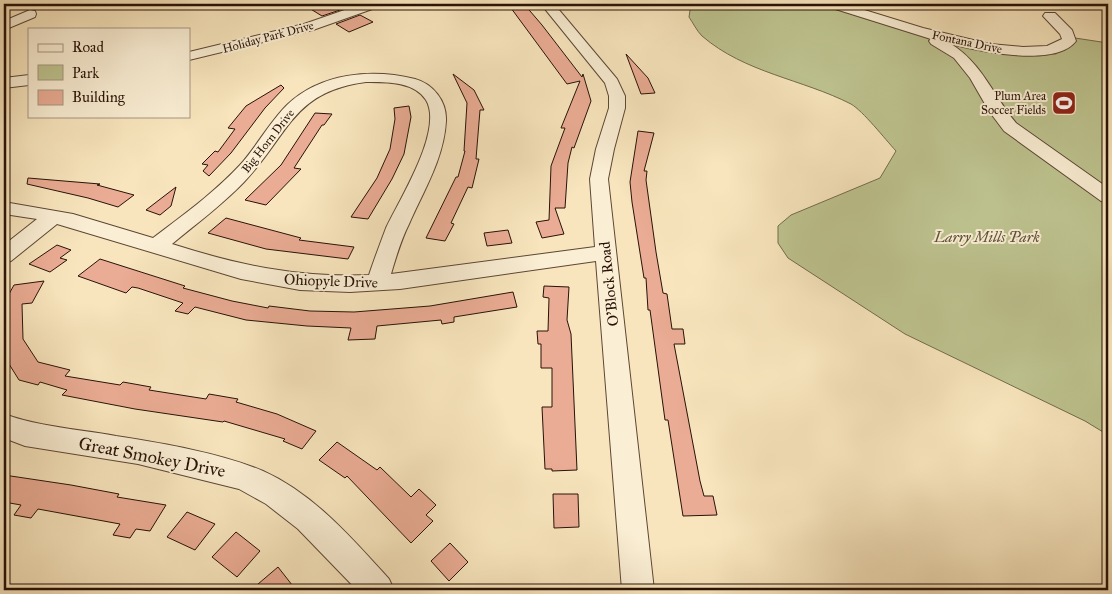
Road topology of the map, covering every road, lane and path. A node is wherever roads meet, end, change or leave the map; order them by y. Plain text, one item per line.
1 (374, 4) edge
2 (547, 4) edge
3 (833, 4) edge
4 (30, 14) dead end
5 (1050, 16) dead end
6 (4, 26) edge
7 (915, 30) junction
8 (190, 56) edge
9 (28, 80) edge
10 (4, 82) edge
11 (1108, 197) edge
12 (4, 208) edge
13 (54, 217) junction
14 (157, 245) junction
15 (606, 252) junction
16 (4, 256) edge
17 (377, 283) junction
18 (4, 426) edge
19 (378, 590) edge
20 (638, 590) edge

1 - 8 street, Holiday Park Drive
2 - 15 street, O'Block Road
3 - 7 street, Fontana Drive
4 - 6 street
5 - 7 street, Fontana Drive
7 - 11 street
9 - 10 street
12 - 13 street, Ohiopyle Drive
13 - 14 street, Ohiopyle Drive
13 - 16 street
14 - 17 street, Ohiopyle Drive
14 - 17 street, Big Horn Drive
15 - 17 street, Ohiopyle Drive
15 - 20 street, O'Block Road
18 - 19 street, Great Smokey Drive

